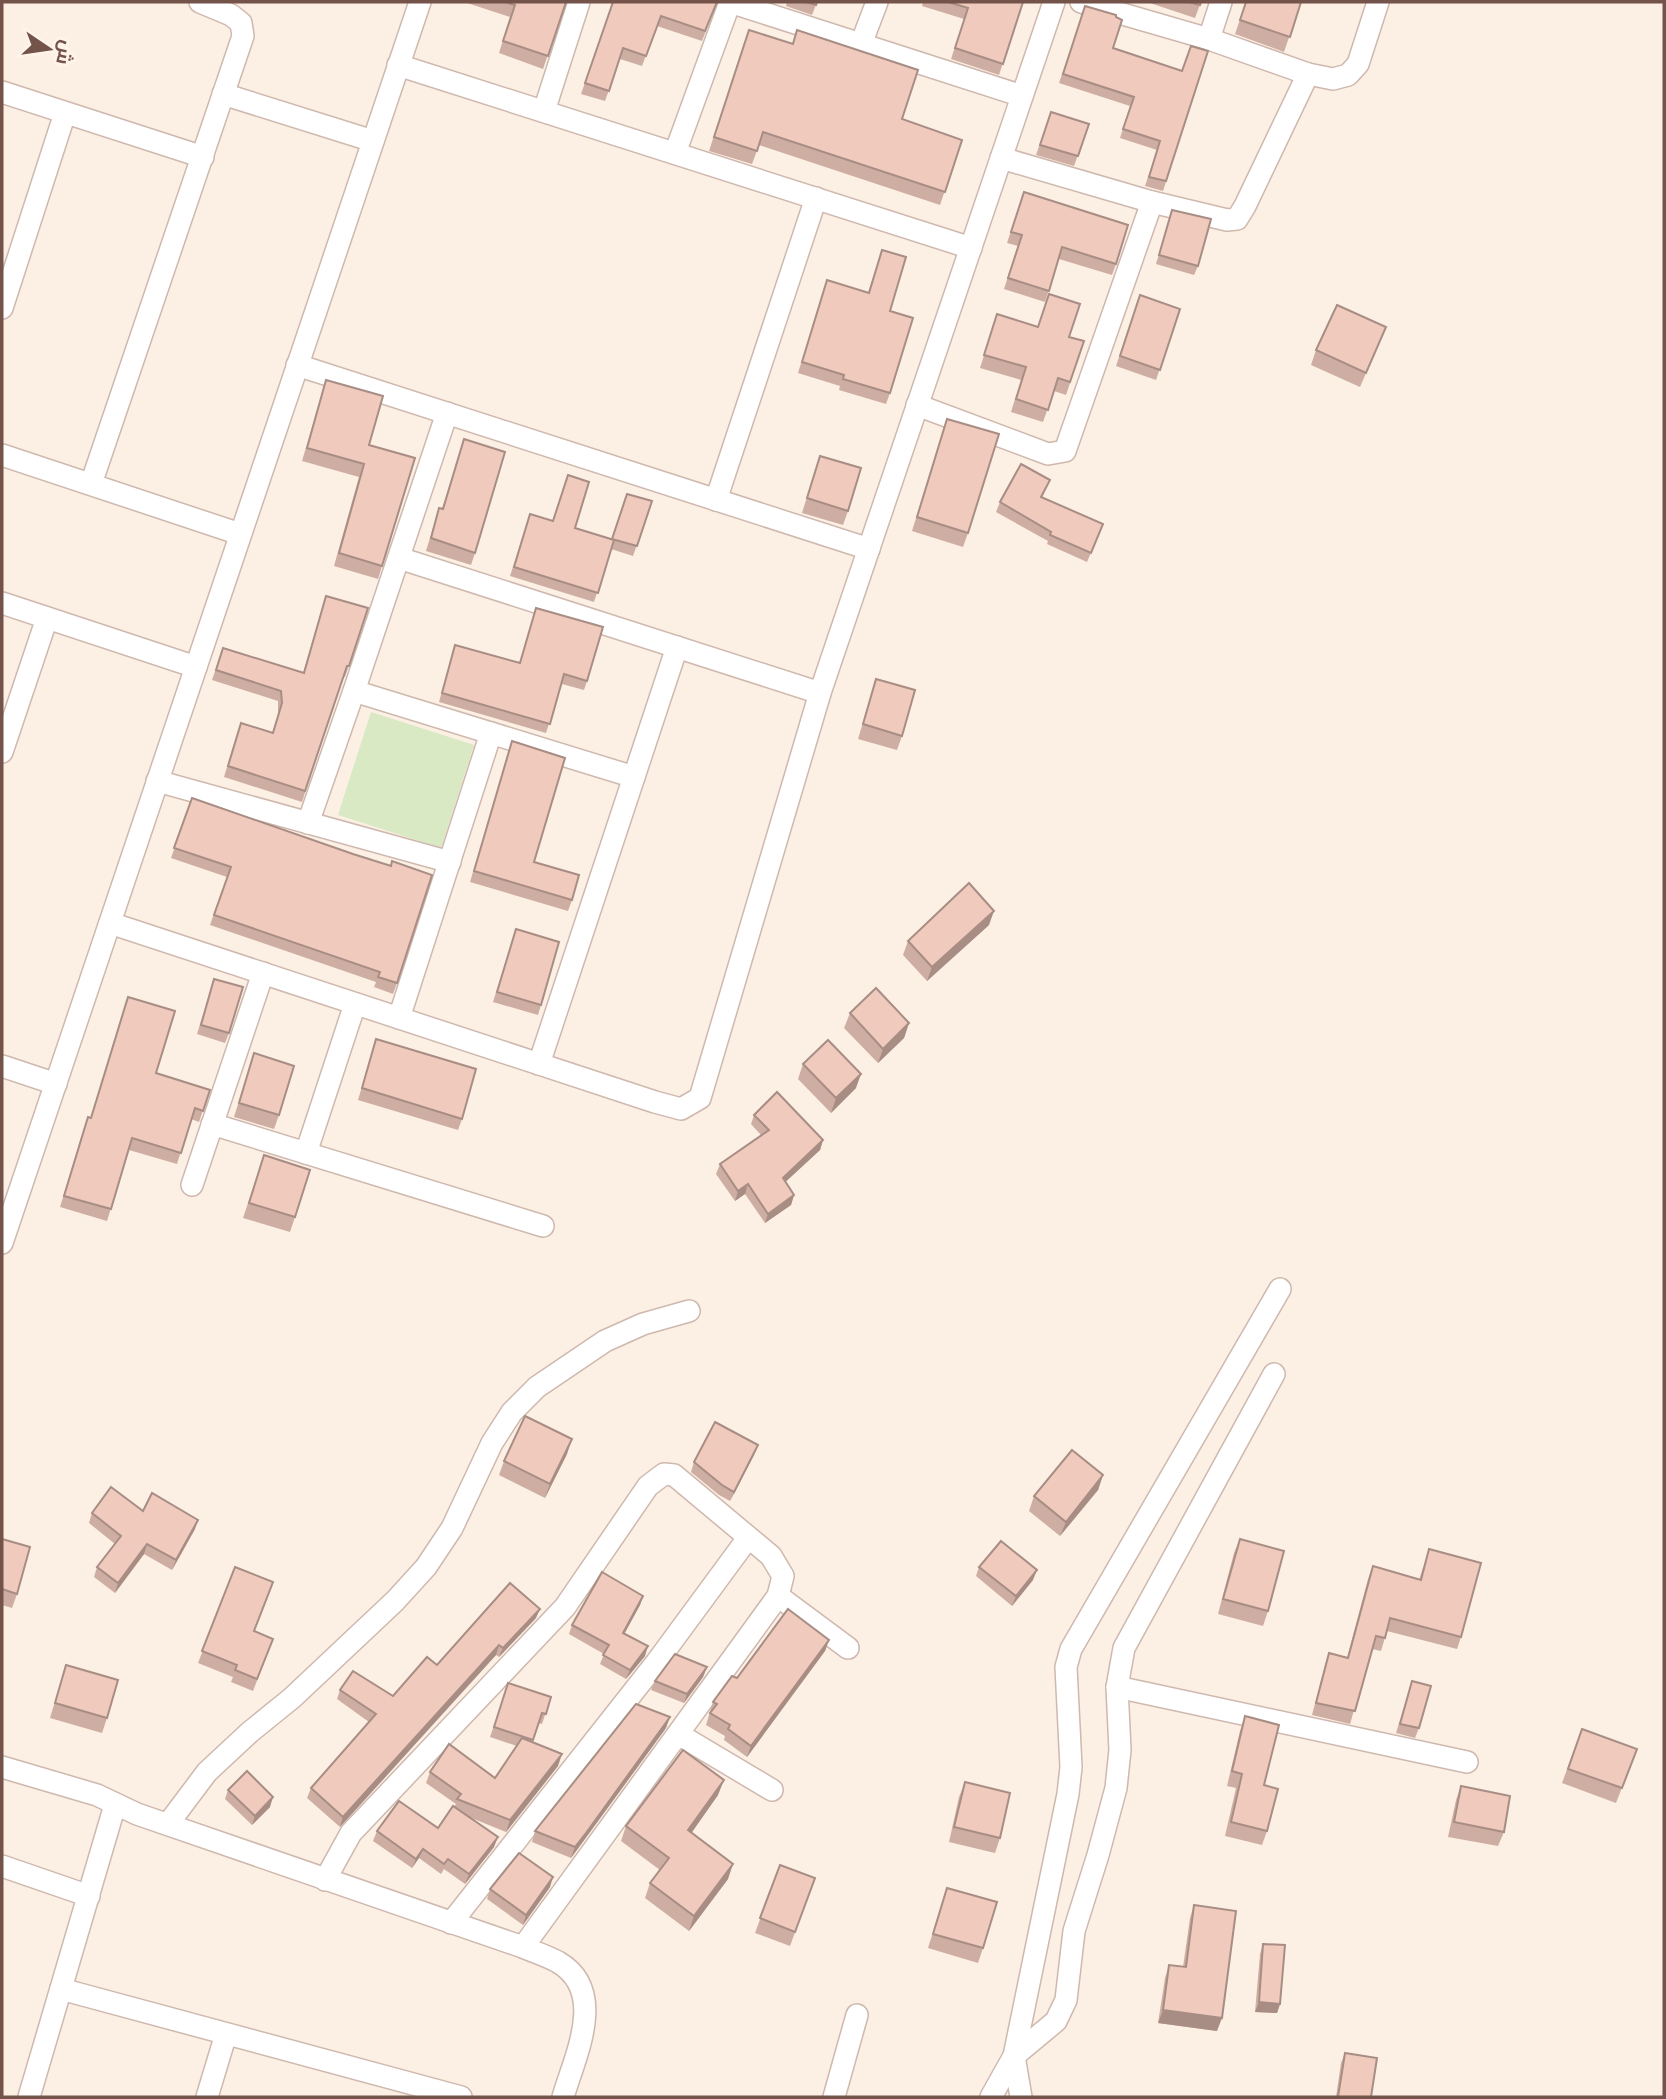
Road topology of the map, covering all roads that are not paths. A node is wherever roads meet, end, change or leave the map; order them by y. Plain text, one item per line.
1 (419, 2) edge
2 (579, 2) edge
3 (877, 2) edge
4 (1054, 2) edge
5 (1081, 2) edge
6 (1221, 2) edge
7 (1378, 2) edge
8 (206, 3) edge
9 (1209, 39) junction
10 (861, 44) junction
11 (398, 65) junction
12 (1308, 74) junction
13 (2, 92) edge
14 (223, 94) junction
15 (1022, 96) junction
16 (544, 111) junction
17 (65, 113) junction
18 (373, 141) junction
19 (675, 153) junction
20 (203, 157) junction
21 (1001, 158) junction
22 (816, 198) junction
23 (1152, 202) junction
24 (971, 248) junction
25 (2, 308) edge
26 (298, 365) junction
27 (917, 405) junction
28 (447, 413) junction
29 (2, 455) edge
30 (91, 484) junction
31 (716, 500) junction
32 (240, 534) junction
33 (869, 549) junction
34 (399, 558) junction
35 (2, 603) edge
36 (47, 618) junction
37 (677, 647) junction
38 (196, 667) junction
39 (354, 691) junction
40 (820, 693) junction
41 (491, 733) junction
42 (2, 752) edge
43 (634, 777) junction
44 (158, 781) junction
45 (308, 822) junction
46 (450, 862) junction
47 (110, 923) junction
48 (263, 973) junction
49 (355, 1004) junction
50 (399, 1018) junction
51 (539, 1064) junction
52 (2, 1066) edge
53 (56, 1084) junction
54 (212, 1125) junction
55 (306, 1153) junction
56 (192, 1185) dead end
57 (543, 1226) dead end
58 (2, 1241) edge
59 (1280, 1289) dead end
60 (689, 1311) dead end
61 (1275, 1374) dead end
62 (748, 1538) junction
63 (778, 1596) junction
64 (848, 1648) dead end
65 (1117, 1687) junction
66 (678, 1734) junction
67 (1467, 1762) dead end
68 (2, 1767) edge
69 (772, 1790) dead end
70 (115, 1805) junction
71 (168, 1824) junction
72 (2, 1866) edge
73 (325, 1880) junction
74 (89, 1896) junction
75 (451, 1923) junction
76 (523, 1947) junction
77 (61, 1989) junction
78 (857, 2015) dead end
79 (226, 2034) junction
80 (1014, 2056) junction
81 (389, 2088) edge
82 (29, 2097) edge
83 (207, 2097) edge
84 (461, 2097) edge
85 (563, 2097) edge
86 (834, 2097) edge
87 (991, 2097) edge
88 (1021, 2097) edge

1 - 11 street
2 - 16 street
3 - 10 street
4 - 15 street
5 - 9 street
6 - 9 street
7 - 12 street
8 - 14 street
9 - 12 street
10 - 15 street
10 - 19 street
11 - 16 street
11 - 18 street
12 - 23 street
13 - 17 street
14 - 18 street
14 - 20 street
15 - 21 street
16 - 19 street
17 - 20 street
17 - 25 street
18 - 26 street
19 - 22 street
20 - 30 street
21 - 23 street
21 - 24 street
22 - 24 street
22 - 31 street
23 - 27 street
24 - 27 street
26 - 28 street
26 - 32 street
27 - 33 street
28 - 31 street
28 - 34 street
29 - 30 street
30 - 32 street
31 - 33 street
32 - 38 street
33 - 40 street
34 - 37 street
34 - 39 street
35 - 36 street
36 - 38 street
36 - 42 street
37 - 40 street
37 - 43 street
38 - 44 street
39 - 41 street
39 - 45 street
40 - 51 street
41 - 43 street
41 - 46 street
43 - 51 street
44 - 45 street
44 - 47 street
45 - 46 street
46 - 50 street
47 - 48 street
47 - 53 street
48 - 49 street
48 - 54 street
49 - 50 street
49 - 55 street
50 - 51 street
52 - 53 street
53 - 58 street
54 - 55 street
54 - 56 street
55 - 57 street
59 - 80 street
60 - 71 street
61 - 65 street
62 - 63 street
62 - 73 street
62 - 75 street
63 - 64 street
63 - 66 street
65 - 67 street
65 - 80 street
66 - 69 street
66 - 76 street
68 - 70 street
70 - 71 street
70 - 74 street
71 - 73 street
72 - 74 street
73 - 75 street
74 - 77 street
75 - 76 street
76 - 85 street
77 - 79 street
77 - 82 street
78 - 86 street
79 - 81 street
79 - 83 street
80 - 87 street
80 - 88 street
81 - 84 street

